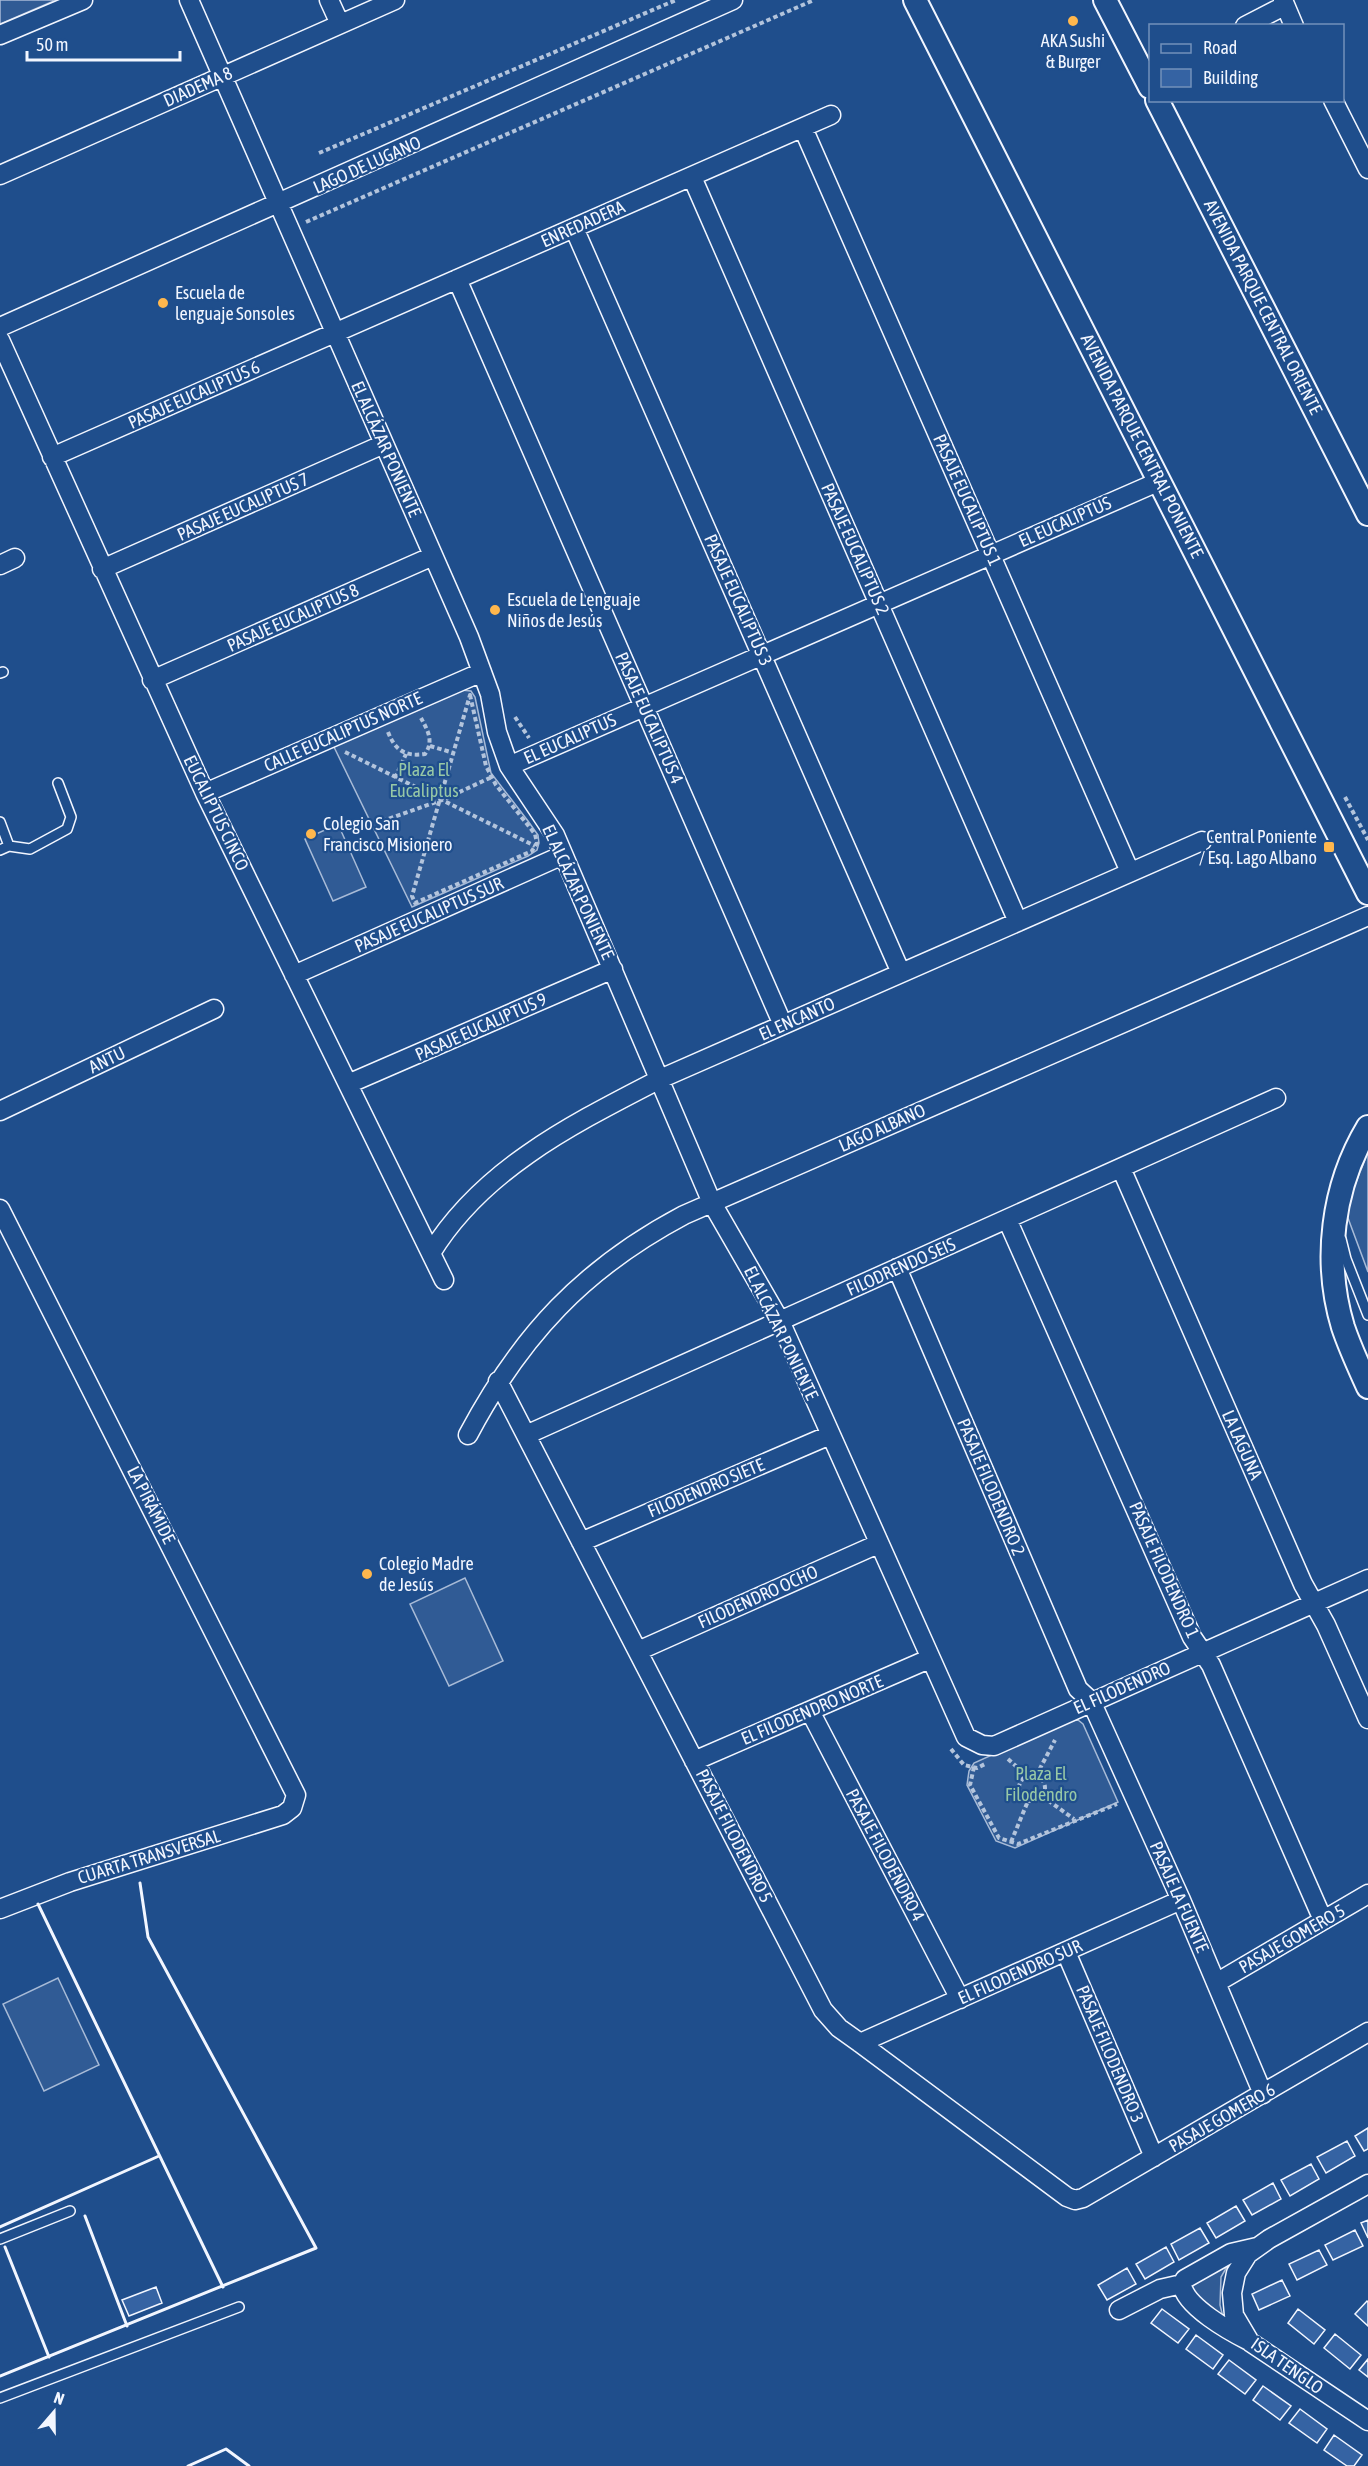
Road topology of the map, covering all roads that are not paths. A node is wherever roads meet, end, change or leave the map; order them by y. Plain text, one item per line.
1 (83, 0) edge
2 (189, 0) edge
3 (330, 0) edge
4 (395, 0) edge
5 (734, 0) edge
6 (915, 0) edge
7 (1105, 0) edge
8 (1283, 3) edge
9 (340, 24) junction
10 (1248, 24) edge
11 (1293, 24) edge
12 (0, 35) edge
13 (223, 76) junction
14 (1148, 78) edge
15 (1158, 102) edge
16 (1334, 102) edge
17 (831, 115) dead end
18 (803, 128) junction
19 (1368, 169) edge
20 (0, 175) edge
21 (692, 177) junction
22 (279, 205) junction
23 (574, 228) junction
24 (457, 279) junction
25 (0, 327) edge
26 (335, 332) junction
27 (0, 340) edge
28 (384, 444) junction
29 (52, 457) junction
30 (1160, 480) junction
31 (1368, 514) edge
32 (991, 555) junction
33 (433, 556) junction
34 (102, 569) junction
35 (879, 604) junction
36 (762, 655) junction
37 (482, 672) junction
38 (152, 680) junction
39 (644, 706) junction
40 (508, 766) junction
41 (58, 783) dead end
42 (205, 793) junction
43 (0, 822) edge
44 (1202, 841) dead end
45 (4, 848) edge
46 (563, 855) junction
47 (1130, 872) junction
48 (1368, 893) edge
49 (1368, 916) edge
50 (1018, 922) junction
51 (613, 969) junction
52 (901, 973) junction
53 (294, 975) junction
54 (214, 1009) dead end
55 (783, 1025) junction
56 (660, 1079) junction
57 (348, 1084) junction
58 (1276, 1098) dead end
59 (0, 1111) edge
60 (1368, 1127) edge
61 (1121, 1168) junction
62 (712, 1203) junction
63 (1338, 1203) junction
64 (0, 1209) edge
65 (1007, 1219) junction
66 (431, 1253) junction
67 (897, 1268) junction
68 (444, 1280) dead end
69 (1368, 1315) edge
70 (780, 1321) junction
71 (498, 1382) junction
72 (1368, 1387) edge
73 (468, 1435) dead end
74 (526, 1435) junction
75 (830, 1435) junction
76 (581, 1542) junction
77 (878, 1544) junction
78 (1368, 1578) edge
79 (1313, 1602) junction
80 (638, 1651) junction
81 (1202, 1651) junction
82 (929, 1659) junction
83 (1091, 1701) junction
84 (810, 1711) junction
85 (1368, 1719) edge
86 (974, 1742) joint
87 (694, 1761) junction
88 (295, 1803) joint
89 (1368, 1894) edge
90 (1181, 1900) junction
91 (0, 1909) edge
92 (1323, 1920) junction
93 (1066, 1952) junction
94 (1216, 1983) junction
95 (960, 1999) junction
96 (1368, 2032) edge
97 (860, 2043) junction
98 (1263, 2094) junction
99 (1154, 2157) junction
100 (1368, 2184) edge
101 (1075, 2200) joint
102 (70, 2211) dead end
103 (0, 2239) edge
104 (1259, 2247) junction
105 (1182, 2284) junction
106 (239, 2307) dead end
107 (1119, 2310) dead end
108 (1250, 2342) junction
109 (0, 2398) edge
110 (1368, 2421) edge

1 - 12 street
2 - 13 street, EL ALCÁZAR PONIENTE
3 - 9 street
4 - 9 street, DIADEMA 8
5 - 22 street, LAGO DE LUGANO
6 - 30 street, AVENIDA PARQUE CENTRAL PONIENTE
7 - 14 street
8 - 10 street
8 - 11 street
9 - 13 street, DIADEMA 8
13 - 20 street, DIADEMA 8
13 - 22 street, EL ALCÁZAR PONIENTE
15 - 31 street, AVENIDA PARQUE CENTRAL ORIENTE
16 - 19 street
17 - 18 street, ENREDADERA
18 - 21 street, ENREDADERA
18 - 32 street, PASAJE EUCALIPTUS 1
21 - 23 street, ENREDADERA
21 - 35 street, PASAJE EUCALIPTUS 2
22 - 25 street, LAGO DE LUGANO
22 - 26 street, EL ALCÁZAR PONIENTE
23 - 24 street, ENREDADERA
23 - 36 street, PASAJE EUCALIPTUS 3
24 - 26 street, ENREDADERA
24 - 39 street, PASAJE EUCALIPTUS 4
26 - 28 street, EL ALCÁZAR PONIENTE
26 - 29 street, PASAJE EUCALIPTUS 6
27 - 29 street, EUCALIPTUS CINCO
28 - 33 street, EL ALCÁZAR PONIENTE
28 - 34 street, PASAJE EUCALIPTUS 7
29 - 34 street, EUCALIPTUS CINCO
30 - 32 street, EL EUCALIPTUS
30 - 48 street, AVENIDA PARQUE CENTRAL PONIENTE
32 - 35 street, EL EUCALIPTUS
32 - 47 street, PASAJE EUCALIPTUS 1
33 - 37 street, EL ALCÁZAR PONIENTE
33 - 38 street, PASAJE EUCALIPTUS 8
34 - 38 street, EUCALIPTUS CINCO
35 - 36 street, EL EUCALIPTUS
35 - 50 street, PASAJE EUCALIPTUS 2
36 - 39 street, EL EUCALIPTUS
36 - 52 street, PASAJE EUCALIPTUS 3
37 - 40 street, EL ALCÁZAR PONIENTE
37 - 42 street, CALLE EUCALIPTUS NORTE
38 - 42 street, EUCALIPTUS CINCO
39 - 40 street, EL EUCALIPTUS
39 - 55 street, PASAJE EUCALIPTUS 4
40 - 46 street, EL ALCÁZAR PONIENTE
41 - 45 lane
42 - 53 street, EUCALIPTUS CINCO
43 - 45 lane
44 - 47 street, EL ENCANTO
46 - 51 street, EL ALCÁZAR PONIENTE
46 - 53 street, PASAJE EUCALIPTUS SUR
47 - 50 street, EL ENCANTO
49 - 62 street, LAGO ALBANO
50 - 52 street, EL ENCANTO
51 - 56 street, EL ALCÁZAR PONIENTE
51 - 57 street, PASAJE EUCALIPTUS 9
52 - 55 street, EL ENCANTO
53 - 57 street, EUCALIPTUS CINCO
54 - 59 street, ANTU
55 - 56 street, EL ENCANTO
56 - 62 street, EL ALCÁZAR PONIENTE
56 - 66 street, EL ENCANTO
57 - 66 street, EUCALIPTUS CINCO
58 - 61 street, FILODRENDO SEIS
60 - 63 street
61 - 65 street, FILODRENDO SEIS
61 - 79 street, LA LAGUNA
62 - 70 street, EL ALCÁZAR PONIENTE
62 - 71 street, LAGO ALBANO
63 - 69 lane
63 - 72 street
64 - 88 street, LA PIRÁMIDE
65 - 67 street, FILODRENDO SEIS
65 - 81 street, PASAJE FILODENDRO 1
66 - 68 street, EUCALIPTUS CINCO
67 - 70 street, FILODRENDO SEIS
67 - 83 street, PASAJE FILODENDRO 2
70 - 74 street, FILODRENDO SEIS
70 - 75 street, EL ALCÁZAR PONIENTE
71 - 73 street, LAGO ALBANO
71 - 74 street, PASAJE FILODENDRO 5
74 - 76 street, PASAJE FILODENDRO 5
75 - 76 street, FILODENDRO SIETE
75 - 77 street, EL ALCÁZAR PONIENTE
76 - 80 street, PASAJE FILODENDRO 5
77 - 80 street, FILODENDRO OCHO
77 - 82 street, EL ALCÁZAR PONIENTE
78 - 79 street, EL FILODENDRO
79 - 81 street, EL FILODENDRO
79 - 85 street, LA LAGUNA
80 - 87 street, PASAJE FILODENDRO 5
81 - 83 street, EL FILODENDRO
81 - 92 street, PASAJE FILODENDRO 1
82 - 84 street, EL FILODENDRO NORTE
82 - 86 street, EL ALCÁZAR PONIENTE
83 - 86 street, EL FILODENDRO
83 - 90 street, PASAJE LA FUENTE
84 - 87 street, EL FILODENDRO NORTE
84 - 95 street, PASAJE FILODENDRO 4
87 - 97 street, PASAJE FILODENDRO 5
88 - 91 street, CUARTA TRANSVERSAL
89 - 92 street, PASAJE GOMERO 5
90 - 93 street, EL FILODENDRO SUR
90 - 94 street, PASAJE LA FUENTE
92 - 94 street, PASAJE GOMERO 5
93 - 95 street, EL FILODENDRO SUR
93 - 99 street, PASAJE FILODENDRO 3
94 - 98 street, PASAJE LA FUENTE
95 - 97 street, EL FILODENDRO SUR
96 - 98 street, PASAJE GOMERO 6
97 - 101 street, PASAJE FILODENDRO 5
98 - 99 street, PASAJE GOMERO 6
99 - 101 street, PASAJE GOMERO 6
100 - 104 street
102 - 103 lane
104 - 105 street
104 - 108 street, ISLA TENGLO
105 - 107 street
105 - 108 street
106 - 109 lane
108 - 110 street, ISLA TENGLO

